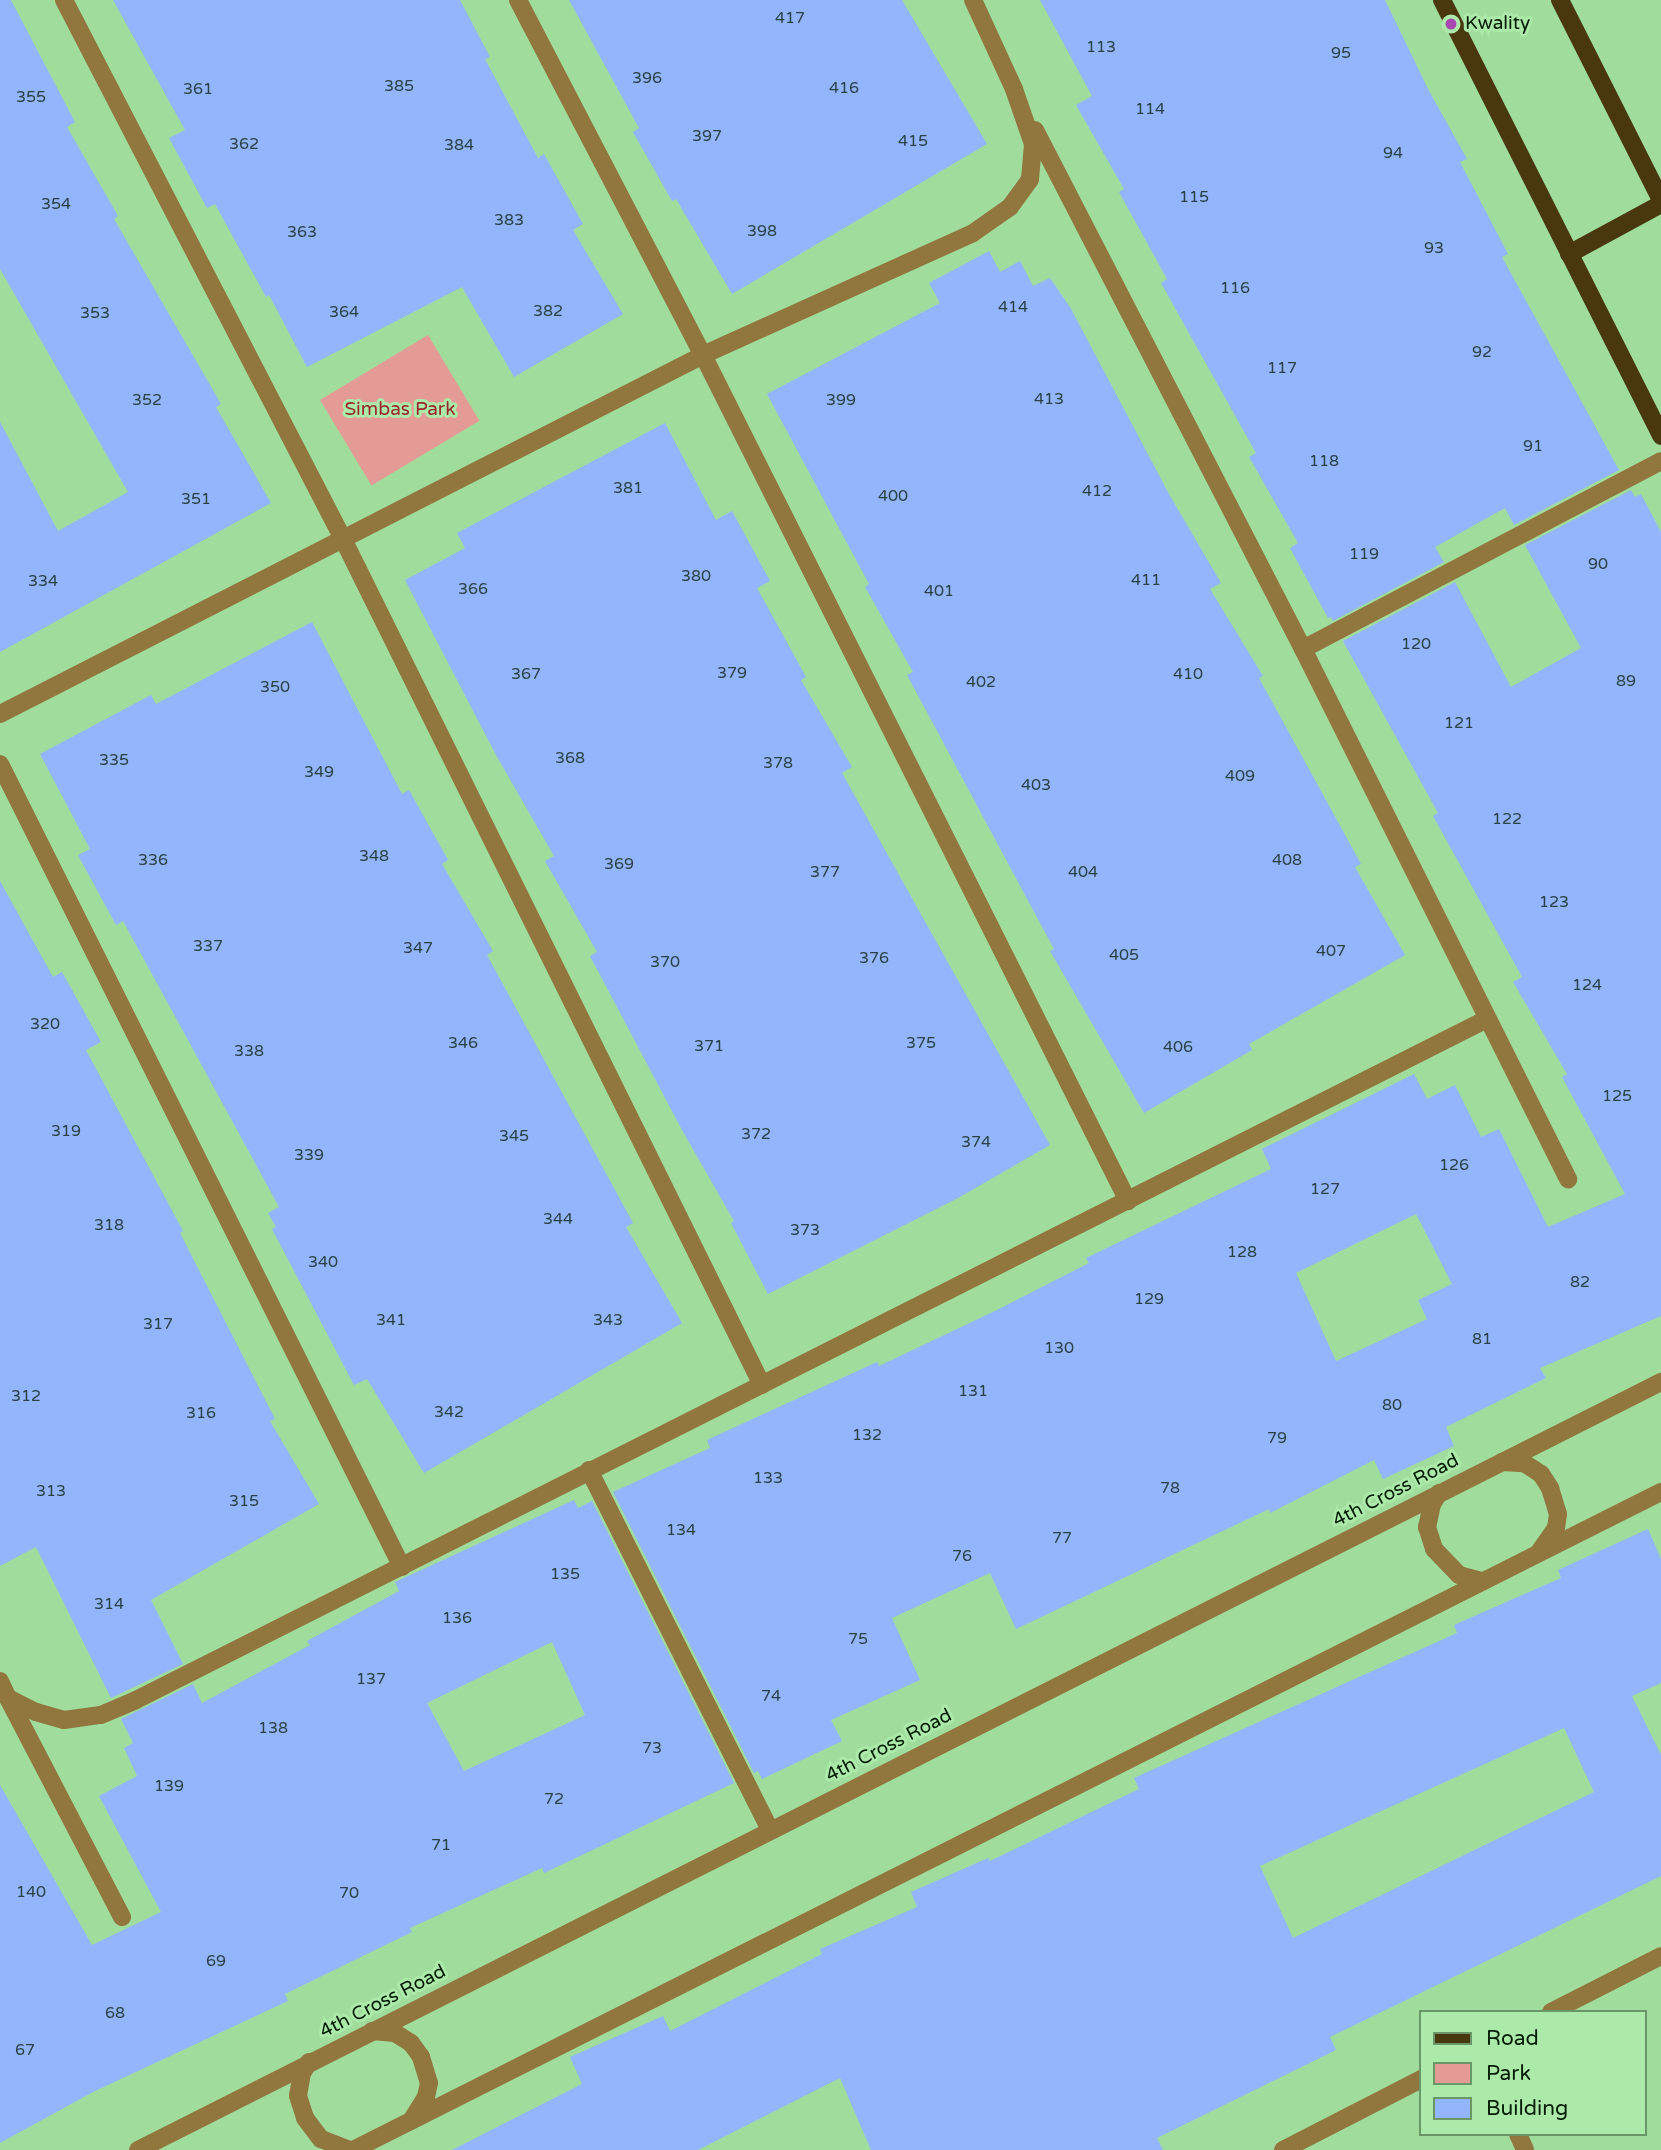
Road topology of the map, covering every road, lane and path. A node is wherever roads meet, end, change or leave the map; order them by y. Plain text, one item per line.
1 (64, 0) edge
2 (518, 0) edge
3 (973, 0) edge
4 (1442, 0) edge
5 (1560, 0) edge
6 (1014, 89) junction
7 (1661, 202) edge
8 (1569, 254) junction
9 (702, 355) junction
10 (1661, 436) edge
11 (1661, 461) edge
12 (343, 539) junction
13 (1303, 649) junction
14 (0, 714) edge
15 (0, 764) edge
16 (1487, 1019) junction
17 (1568, 1179) dead end
18 (1128, 1201) junction
19 (1661, 1381) edge
20 (762, 1385) junction
21 (1502, 1462) junction
22 (589, 1470) junction
23 (1661, 1492) edge
24 (1439, 1493) junction
25 (1539, 1553) junction
26 (402, 1567) junction
27 (1482, 1581) junction
28 (0, 1681) edge
29 (8, 1698) junction
30 (769, 1830) junction
31 (122, 1917) dead end
32 (1661, 1956) edge
33 (1555, 2010) edge
34 (372, 2031) junction
35 (309, 2062) junction
36 (1420, 2080) edge
37 (410, 2122) junction
38 (138, 2150) edge
39 (351, 2150) edge
40 (1283, 2150) edge

1 - 12 street
2 - 9 street
3 - 6 street
4 - 8 main road
5 - 7 main road
6 - 9 street
6 - 13 street
7 - 8 main road
8 - 10 main road
9 - 12 street
9 - 18 street
11 - 13 street
12 - 14 street
12 - 20 street
13 - 16 street
15 - 26 street
16 - 17 street
16 - 18 street
18 - 20 street
19 - 21 street, 4th Cross Road
20 - 22 street
21 - 24 street, 4th Cross Road
21 - 25 street
22 - 26 street
22 - 30 street
23 - 25 street
24 - 27 street
24 - 30 street, 4th Cross Road
25 - 27 street
26 - 29 street
27 - 37 street
28 - 29 street
29 - 31 street
30 - 34 street, 4th Cross Road
32 - 33 street
34 - 35 street, 4th Cross Road
34 - 37 street
35 - 38 street, 4th Cross Road
35 - 39 street
36 - 40 street
37 - 39 street

